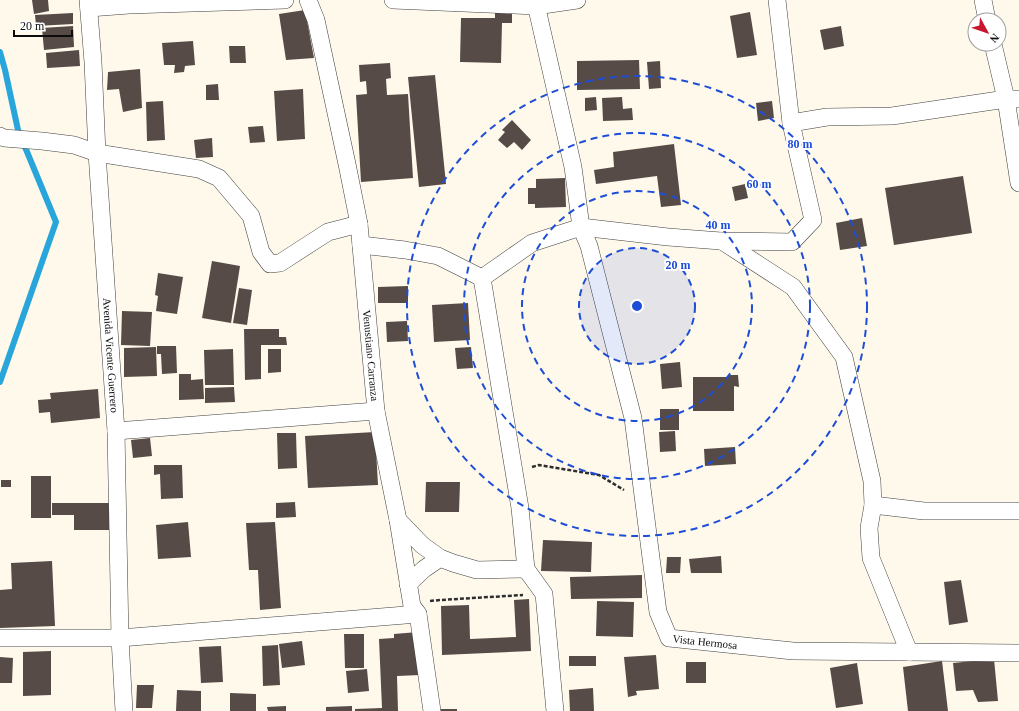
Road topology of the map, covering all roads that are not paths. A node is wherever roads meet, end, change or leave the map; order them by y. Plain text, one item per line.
1 (285, 0) edge
2 (308, 0) edge
3 (393, 0) edge
4 (577, 0) edge
5 (777, 0) edge
6 (983, 0) edge
7 (536, 3) edge
8 (89, 4) edge
9 (985, 12) edge
10 (996, 52) edge
11 (1013, 99) edge
12 (791, 123) junction
13 (2, 137) edge
14 (97, 153) junction
15 (1019, 183) edge
16 (359, 224) junction
17 (581, 227) junction
18 (722, 241) junction
19 (362, 245) junction
20 (482, 278) junction
21 (376, 411) junction
22 (116, 431) junction
23 (873, 505) junction
24 (1019, 511) edge
25 (398, 520) junction
26 (440, 558) junction
27 (526, 569) junction
28 (408, 584) junction
29 (418, 614) junction
30 (0, 638) edge
31 (120, 638) junction
32 (909, 652) junction
33 (1019, 653) edge
34 (124, 711) edge
35 (432, 711) edge
36 (555, 711) edge

1 - 8 street
2 - 16 street, Venustiano Carranza
3 - 7 street
4 - 7 street
5 - 12 street
6 - 9 street
7 - 17 street
8 - 14 street, Avenida Vicente Guerrero
10 - 11 street
11 - 12 street
11 - 15 street
12 - 18 street
13 - 14 street
14 - 16 street
14 - 22 street, Avenida Vicente Guerrero
16 - 19 street, Venustiano Carranza
17 - 18 street
17 - 20 street
17 - 32 street, Vista Hermosa
18 - 23 street
19 - 20 street
19 - 21 street, Venustiano Carranza
20 - 27 street
21 - 22 street
21 - 25 street, Venustiano Carranza
22 - 31 street, Avenida Vicente Guerrero
23 - 24 street
23 - 32 street
25 - 26 street
25 - 28 street, Venustiano Carranza
26 - 27 street
26 - 28 street
27 - 36 street
28 - 29 street, Venustiano Carranza
29 - 31 street
29 - 35 street, Venustiano Carranza
30 - 31 street
31 - 34 street, Avenida Vicente Guerrero
32 - 33 street, Vista Hermosa

